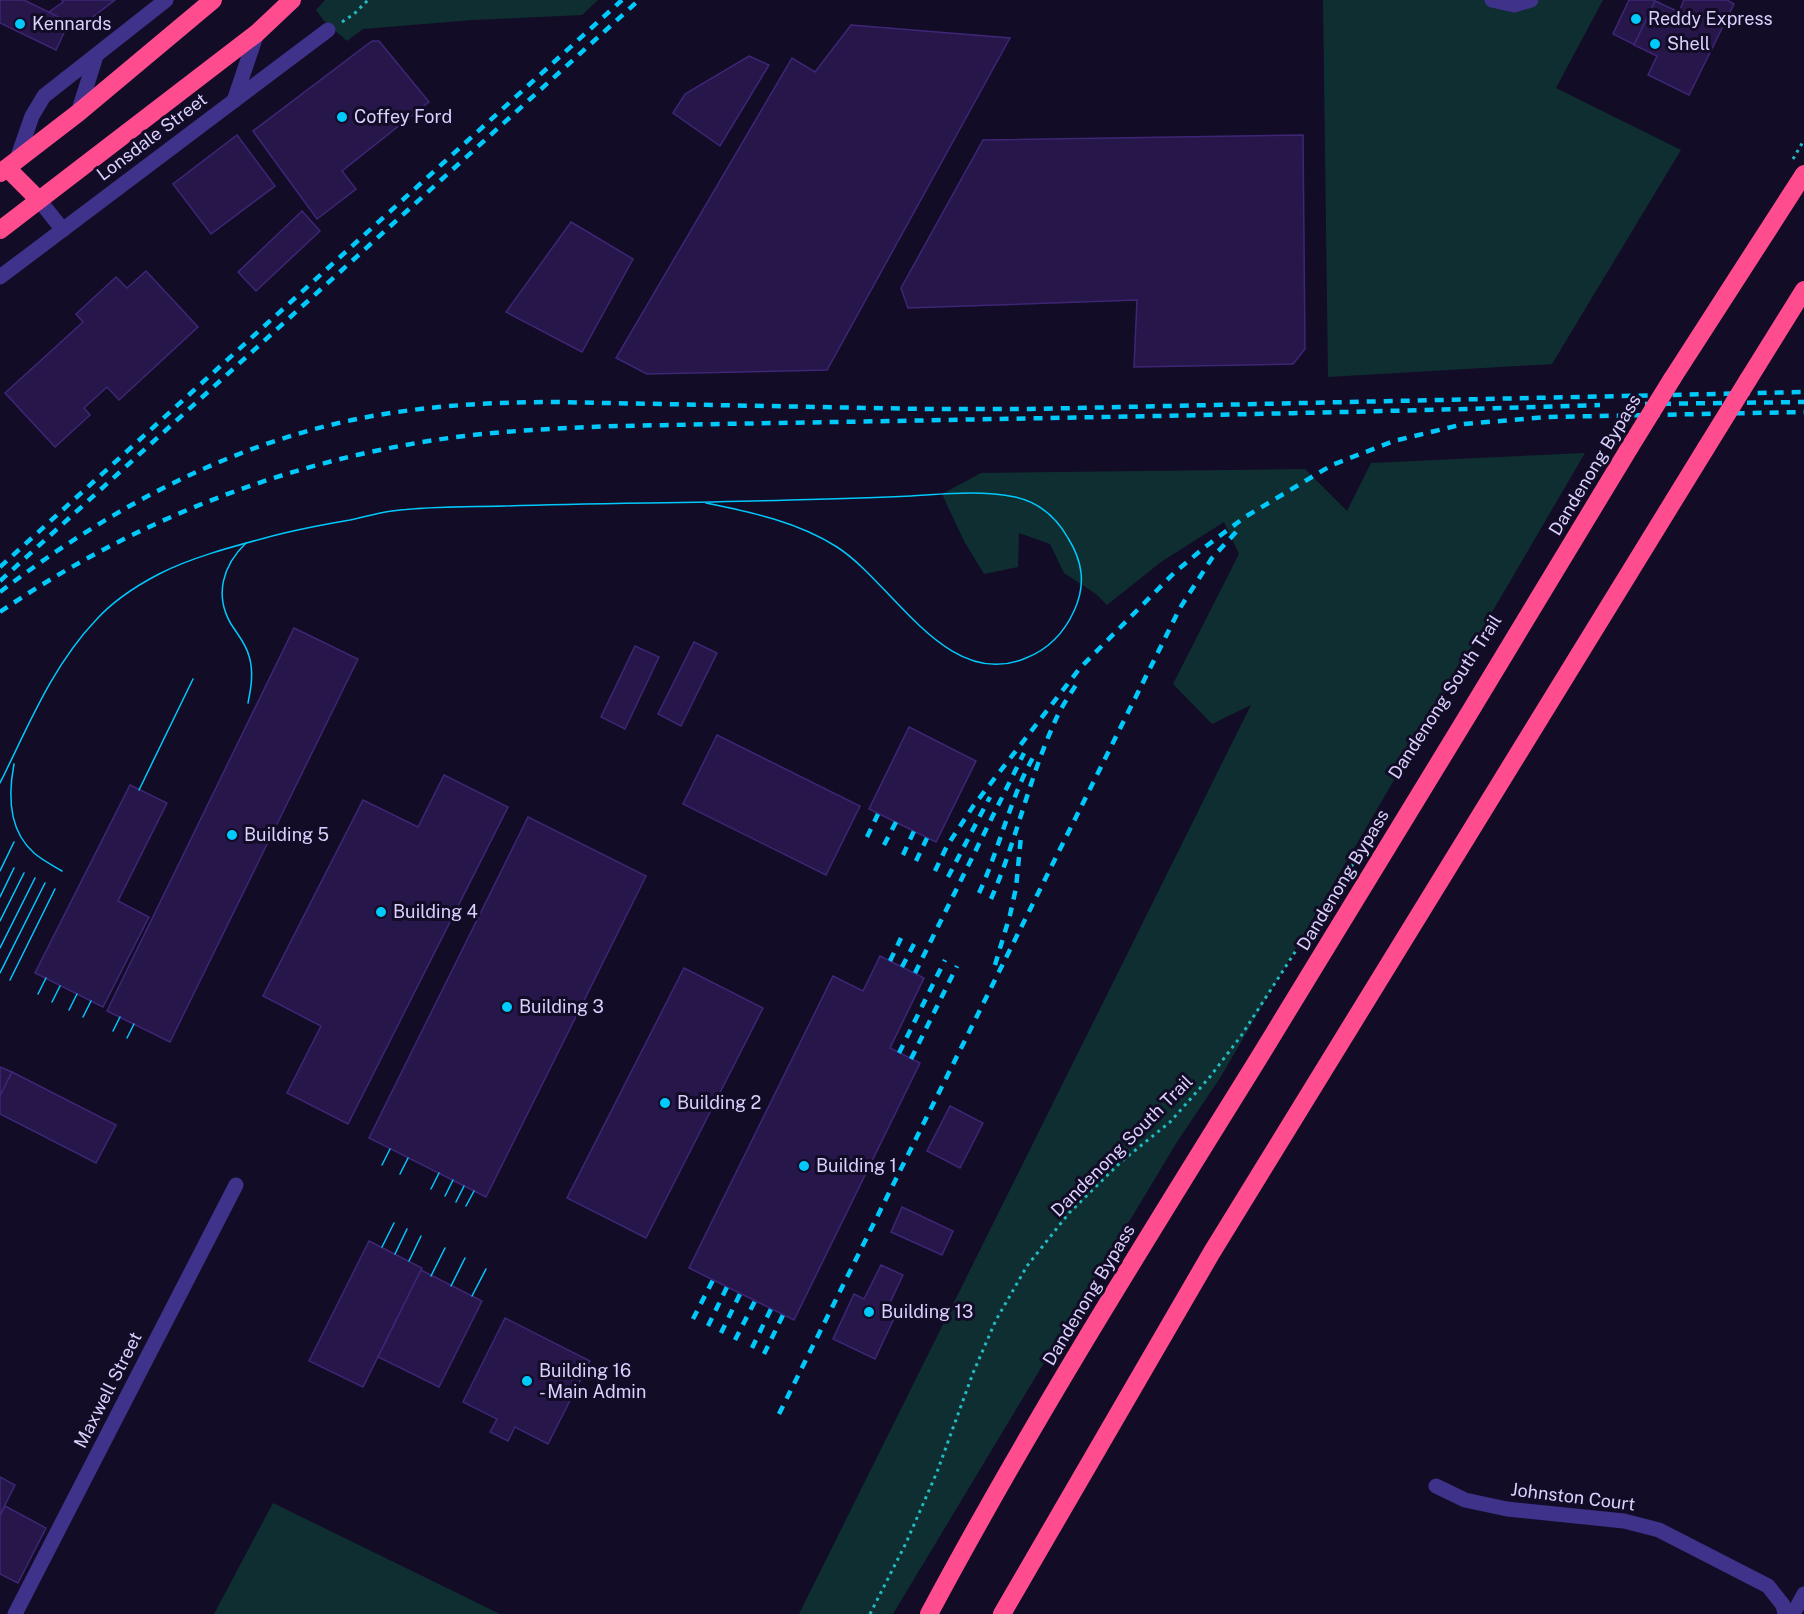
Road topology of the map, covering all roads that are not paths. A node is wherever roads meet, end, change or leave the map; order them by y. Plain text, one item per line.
1 (166, 0) edge
2 (213, 0) edge
3 (292, 0) edge
4 (1492, 0) edge
5 (1531, 0) edge
6 (328, 30) dead end
7 (257, 33) junction
8 (96, 56) junction
9 (234, 101) junction
10 (78, 112) junction
11 (6, 171) edge
12 (1804, 174) edge
13 (39, 200) junction
14 (0, 230) edge
15 (63, 230) junction
16 (0, 277) edge
17 (1804, 290) edge
18 (236, 1185) dead end
19 (1436, 1486) dead end
20 (1804, 1594) edge
21 (15, 1614) edge
22 (929, 1614) edge
23 (1002, 1614) edge
24 (1785, 1614) edge
25 (1793, 1614) edge

1 - 8 street
2 - 10 highway
3 - 7 highway, Lonsdale Street
4 - 5 street
6 - 9 street, Lonsdale Street
7 - 9 street
7 - 13 highway, Lonsdale Street
8 - 10 street
8 - 11 street
9 - 15 street, Lonsdale Street
10 - 11 highway
11 - 13 highway
12 - 22 highway, Dandenong Bypass, bridge
13 - 14 highway, Lonsdale Street
13 - 15 street
15 - 16 street, Lonsdale Street
17 - 23 highway, bridge
18 - 21 street, Maxwell Street
19 - 24 street, Johnston Court
20 - 25 street

